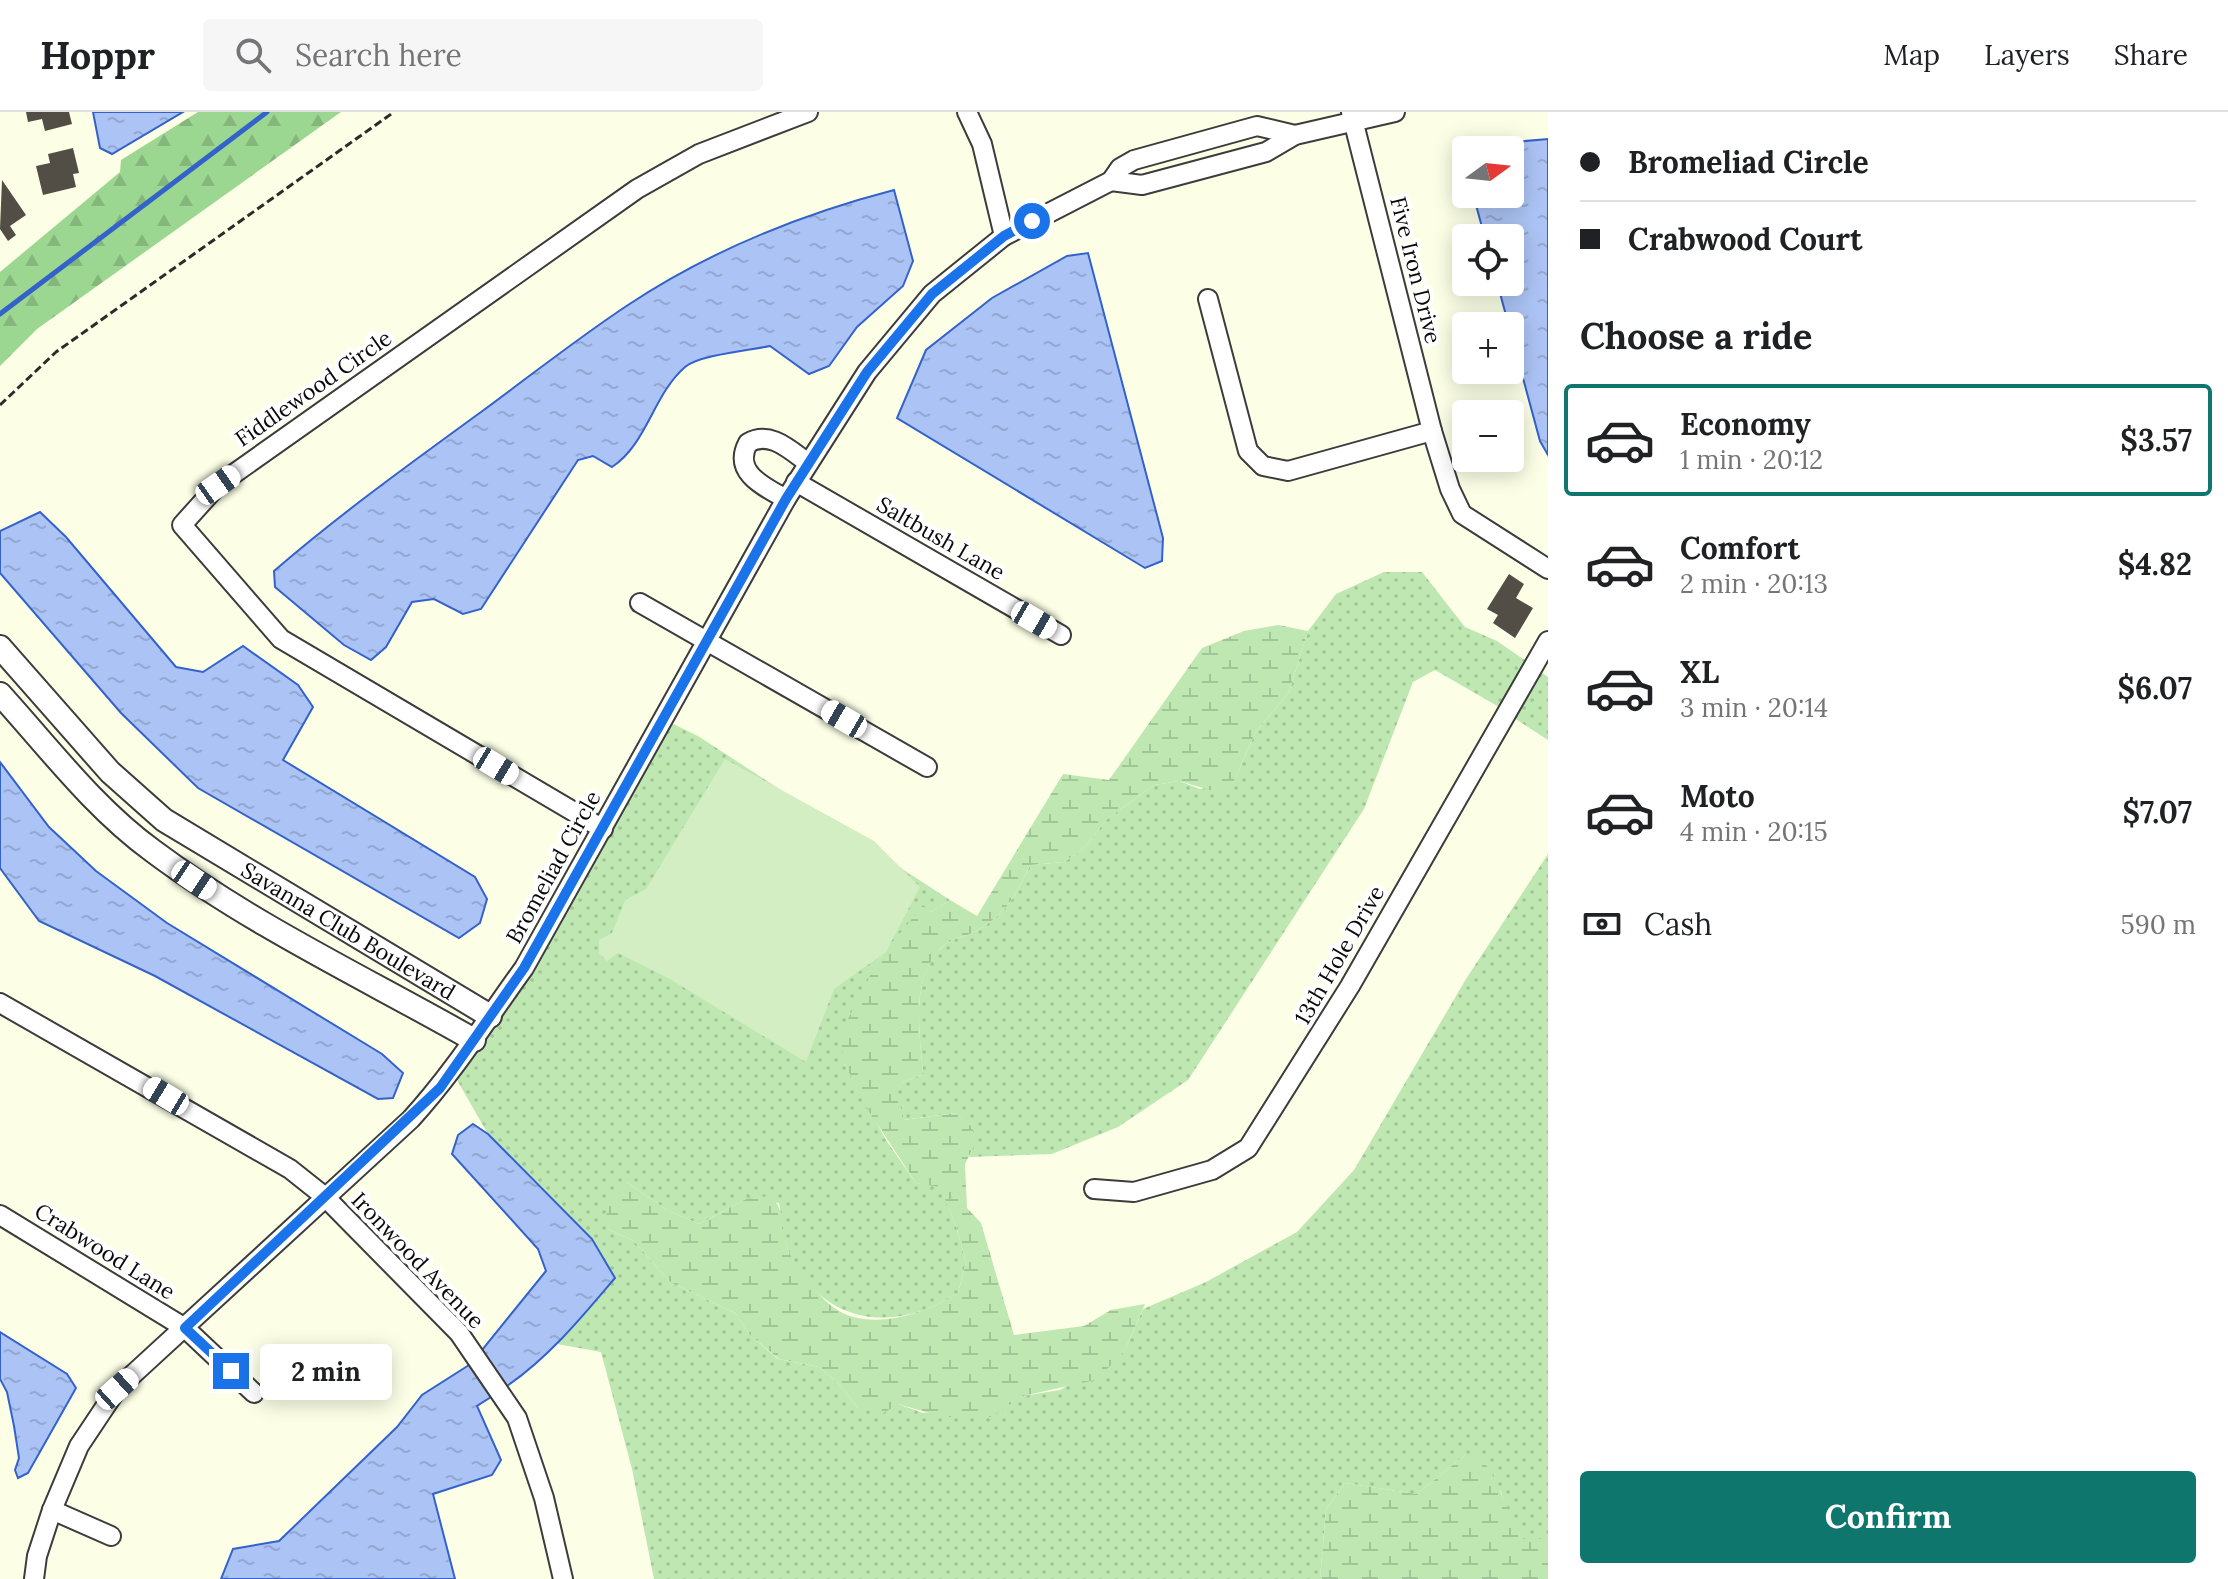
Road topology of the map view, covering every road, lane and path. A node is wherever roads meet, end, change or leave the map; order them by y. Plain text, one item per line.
1 (394, 112) edge
2 (808, 112) edge
3 (1395, 112) edge
4 (973, 115) edge
5 (1352, 117) edge
6 (1295, 135) junction
7 (1111, 181) junction
8 (1004, 236) junction
9 (1208, 299) dead end
10 (0, 405) edge
11 (1432, 431) junction
12 (808, 463) junction
13 (796, 482) junction
14 (786, 499) junction
15 (1548, 569) edge
16 (640, 603) dead end
17 (1061, 635) dead end
18 (706, 638) junction
19 (1548, 641) edge
20 (0, 647) edge
21 (0, 694) edge
22 (927, 767) dead end
23 (603, 829) junction
24 (0, 1003) edge
25 (490, 1016) junction
26 (474, 1040) junction
27 (1094, 1189) dead end
28 (324, 1196) junction
29 (0, 1215) edge
30 (185, 1328) junction
31 (254, 1393) dead end
32 (52, 1510) junction
33 (111, 1536) dead end
34 (34, 1579) edge
35 (563, 1579) edge

1 - 10 path
2 - 23 street, Fiddlewood Circle
3 - 5 street, Bromeliad Circle
4 - 8 street
5 - 6 street, Bromeliad Circle
5 - 11 street, Five Iron Drive
6 - 7 street, Bromeliad Circle
6 - 7 street, Bromeliad Circle
7 - 8 street, Bromeliad Circle
8 - 12 street, Bromeliad Circle
9 - 11 street
11 - 15 street, Five Iron Drive
12 - 13 street, Bromeliad Circle
12 - 14 street
13 - 14 street, Bromeliad Circle
13 - 17 street, Saltbush Lane
14 - 18 street, Bromeliad Circle
16 - 18 street
18 - 22 street
18 - 23 street, Bromeliad Circle
19 - 27 street, 13th Hole Drive
20 - 25 street, Savanna Club Boulevard
21 - 26 street, Savanna Club Boulevard
23 - 25 street, Bromeliad Circle
24 - 28 street, Ironwood Avenue
25 - 26 street, Bromeliad Circle
26 - 28 street, Bromeliad Circle
28 - 30 street, Bromeliad Circle
28 - 35 street, Ironwood Avenue
29 - 30 street, Crabwood Lane
30 - 31 street, Crabwood Lane
30 - 32 street, Bromeliad Circle
32 - 33 street
32 - 34 street, Bromeliad Circle

